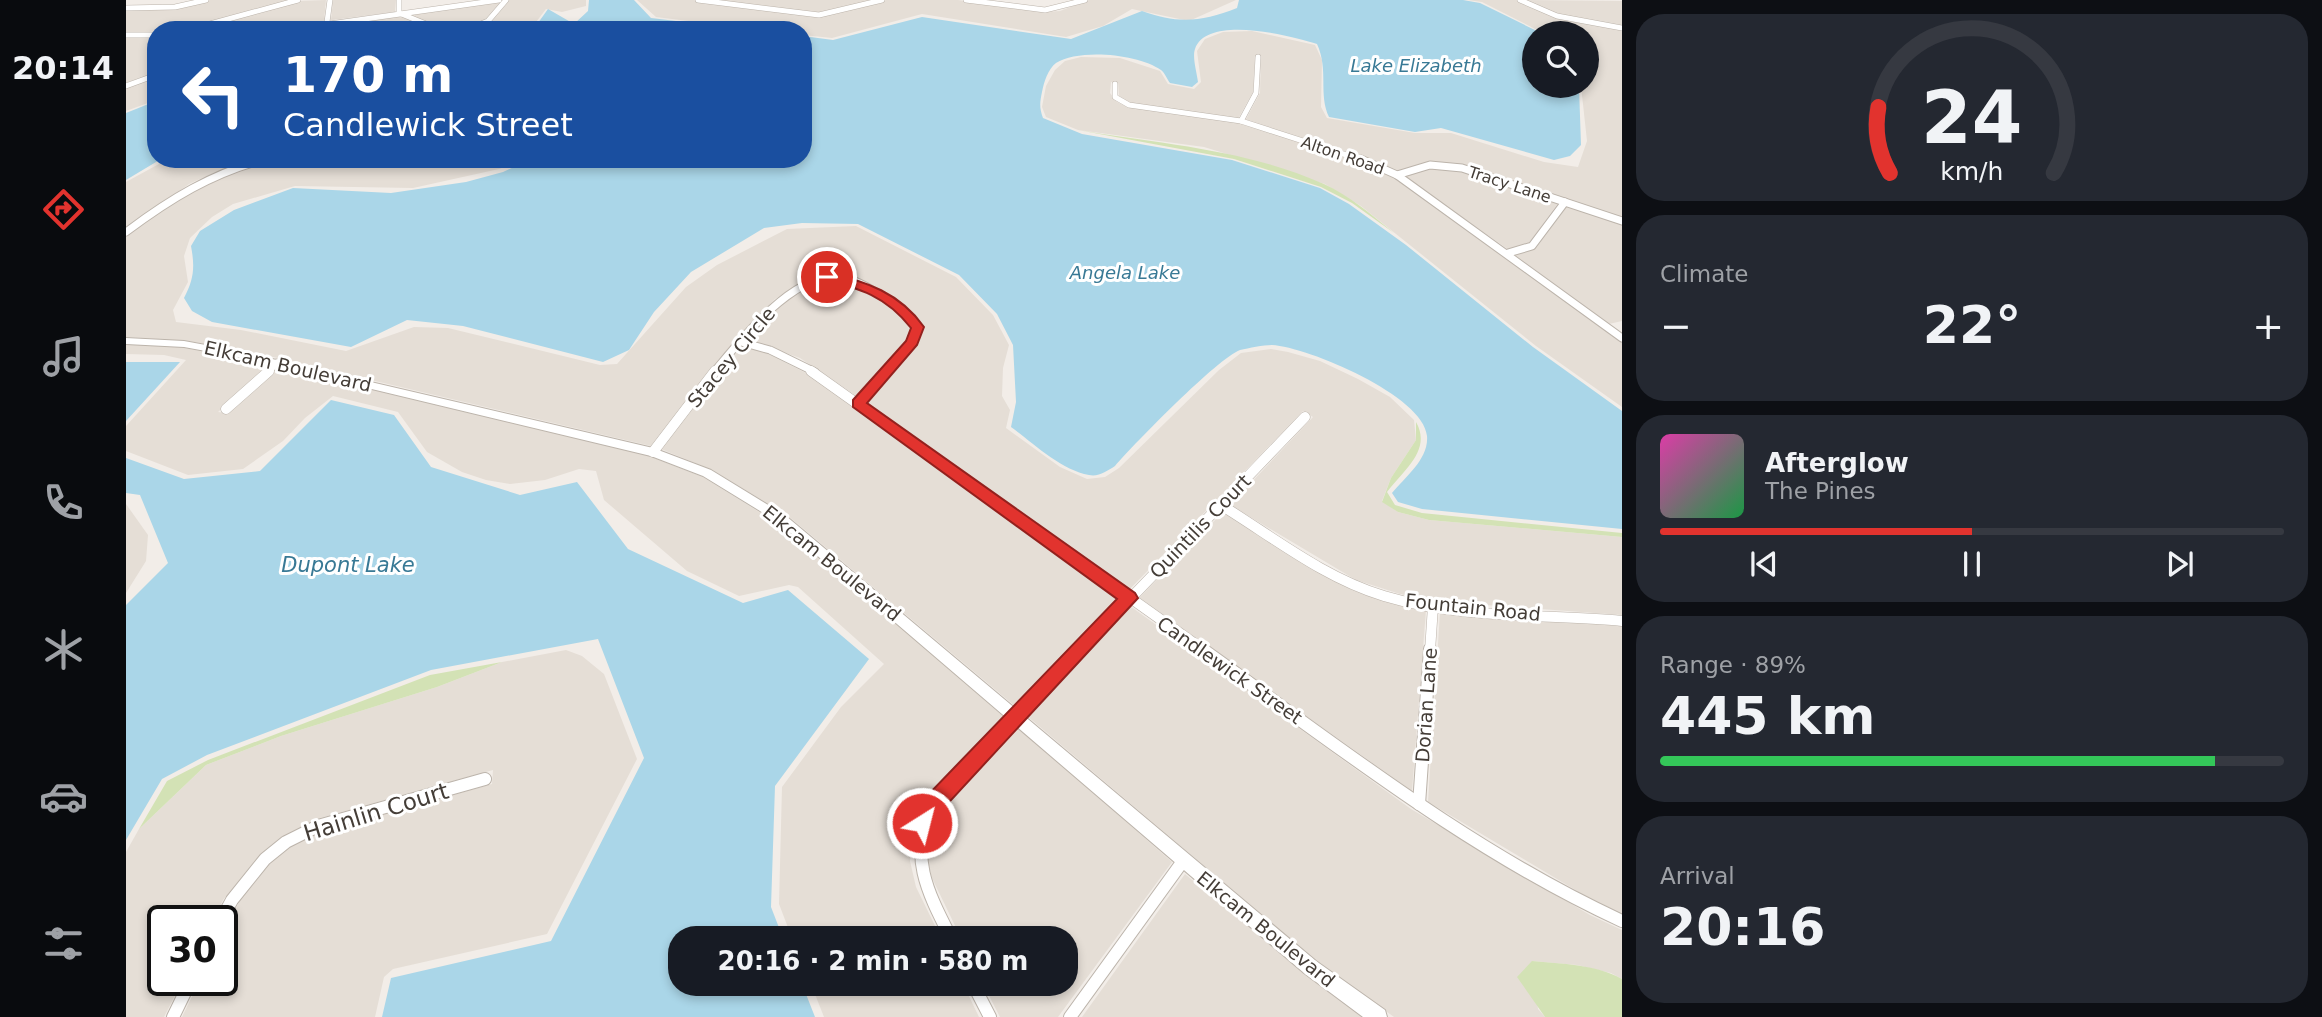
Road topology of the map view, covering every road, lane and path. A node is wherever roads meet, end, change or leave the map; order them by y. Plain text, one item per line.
1 (206, 0) edge
2 (298, 0) edge
3 (330, 0) edge
4 (399, 0) edge
5 (499, 0) edge
6 (506, 0) edge
7 (698, 0) edge
8 (881, 0) edge
9 (966, 0) edge
10 (1085, 0) edge
11 (1520, 0) edge
12 (980, 1) edge
13 (469, 2) edge
14 (126, 8) edge
15 (399, 13) junction
16 (221, 21) edge
17 (327, 21) edge
18 (335, 21) edge
19 (419, 21) edge
20 (489, 21) edge
21 (1622, 28) edge
22 (126, 35) edge
23 (147, 35) edge
24 (1258, 57) dead end
25 (147, 78) edge
26 (1115, 84) dead end
27 (126, 86) edge
28 (1241, 121) junction
29 (234, 168) edge
30 (1397, 175) junction
31 (1565, 202) junction
32 (1622, 221) edge
33 (126, 232) edge
34 (1508, 253) junction
35 (1622, 324) edge
36 (1609, 328) junction
37 (1622, 338) edge
38 (126, 341) edge
39 (741, 342) junction
40 (277, 363) junction
41 (858, 403) junction
42 (226, 408) dead end
43 (1305, 417) dead end
44 (653, 452) junction
45 (1221, 505) junction
46 (1129, 598) junction
47 (1433, 606) junction
48 (1622, 621) edge
49 (1017, 717) junction
50 (485, 779) dead end
51 (1419, 804) junction
52 (1183, 862) junction
53 (229, 905) edge
54 (1622, 921) edge
55 (945, 926) edge
56 (183, 996) edge
57 (979, 996) edge
58 (173, 1017) edge
59 (989, 1017) edge
60 (1070, 1017) edge
61 (1378, 1017) edge

1 - 14 street
2 - 16 street
3 - 17 street
4 - 15 street
5 - 13 street
6 - 20 street
7 - 8 street
9 - 12 street
10 - 12 street
11 - 21 street
13 - 15 street
15 - 18 street
15 - 19 street
22 - 23 street
24 - 28 street
25 - 27 street
26 - 28 street, Alton Road
28 - 30 street, Alton Road
29 - 33 street
30 - 31 street, Tracy Lane
30 - 34 street, Alton Road
31 - 32 street, Tracy Lane
31 - 34 street
34 - 36 street, Alton Road
35 - 36 street
36 - 37 street, Alton Road
38 - 40 street, Elkcam Boulevard
39 - 41 street, Candlewick Street
39 - 41 street, Stacey Circle
39 - 44 street, Stacey Circle
40 - 42 street
40 - 44 street, Elkcam Boulevard
41 - 46 street, Candlewick Street
43 - 45 street, Quintilis Court
44 - 49 street, Elkcam Boulevard
45 - 46 street, Quintilis Court
45 - 47 street, Fountain Road
46 - 49 street, Quintilis Court
46 - 51 street, Candlewick Street
47 - 48 street, Fountain Road
47 - 51 street, Dorian Lane
49 - 52 street, Elkcam Boulevard
49 - 55 street, Quintilis Court
50 - 53 street, Hainlin Court
51 - 54 street, Candlewick Street
52 - 60 street
52 - 61 street, Elkcam Boulevard
56 - 58 street
57 - 59 street

